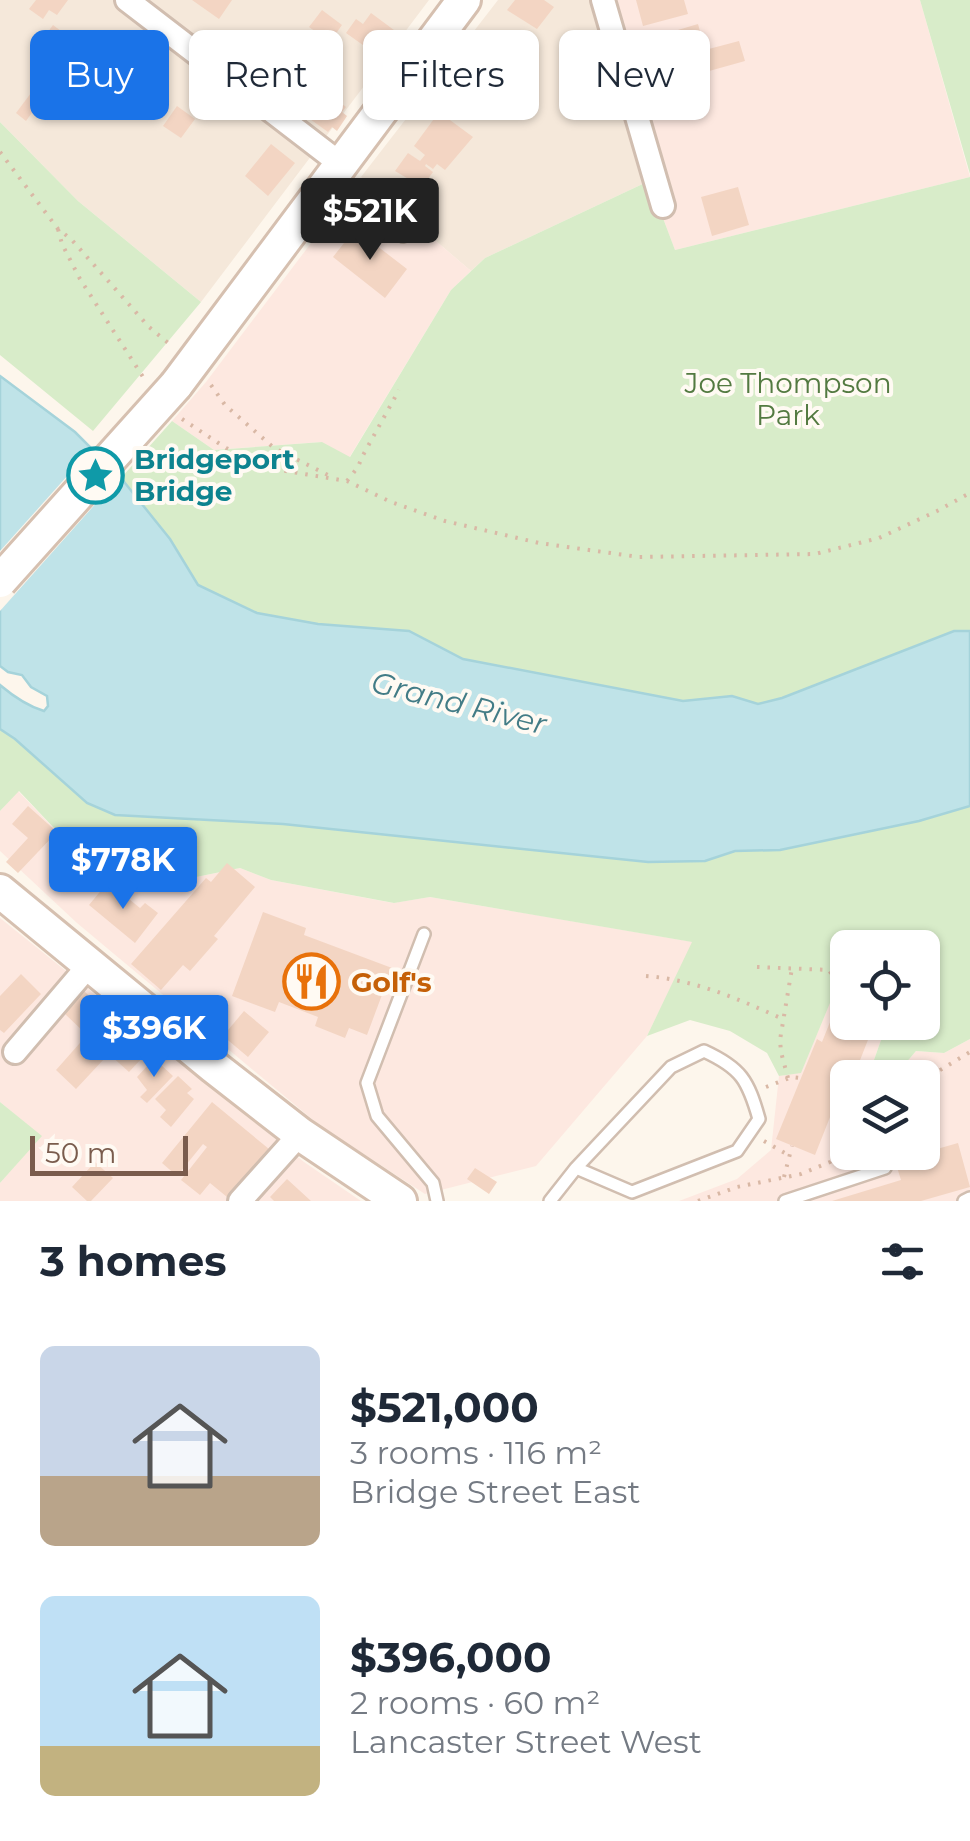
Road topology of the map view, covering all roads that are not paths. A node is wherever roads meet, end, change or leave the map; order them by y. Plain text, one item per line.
1 (126, 0) edge
2 (464, 0) edge
3 (603, 0) edge
4 (335, 173) junction
5 (663, 206) dead end
6 (403, 236) dead end
7 (0, 581) edge
8 (0, 891) edge
9 (424, 934) dead end
10 (90, 964) junction
11 (15, 1052) dead end
12 (300, 1134) junction
13 (576, 1168) junction
14 (879, 1170) edge
15 (240, 1201) edge
16 (400, 1201) edge
17 (437, 1201) edge
18 (550, 1201) edge
19 (785, 1201) edge

1 - 4 street
2 - 4 main road
3 - 5 street
4 - 6 lane
4 - 7 main road, bridge
8 - 10 main road
9 - 17 lane
10 - 11 street
10 - 12 main road
12 - 15 street
12 - 16 main road
13 - 13 lane
13 - 18 lane
14 - 19 lane

